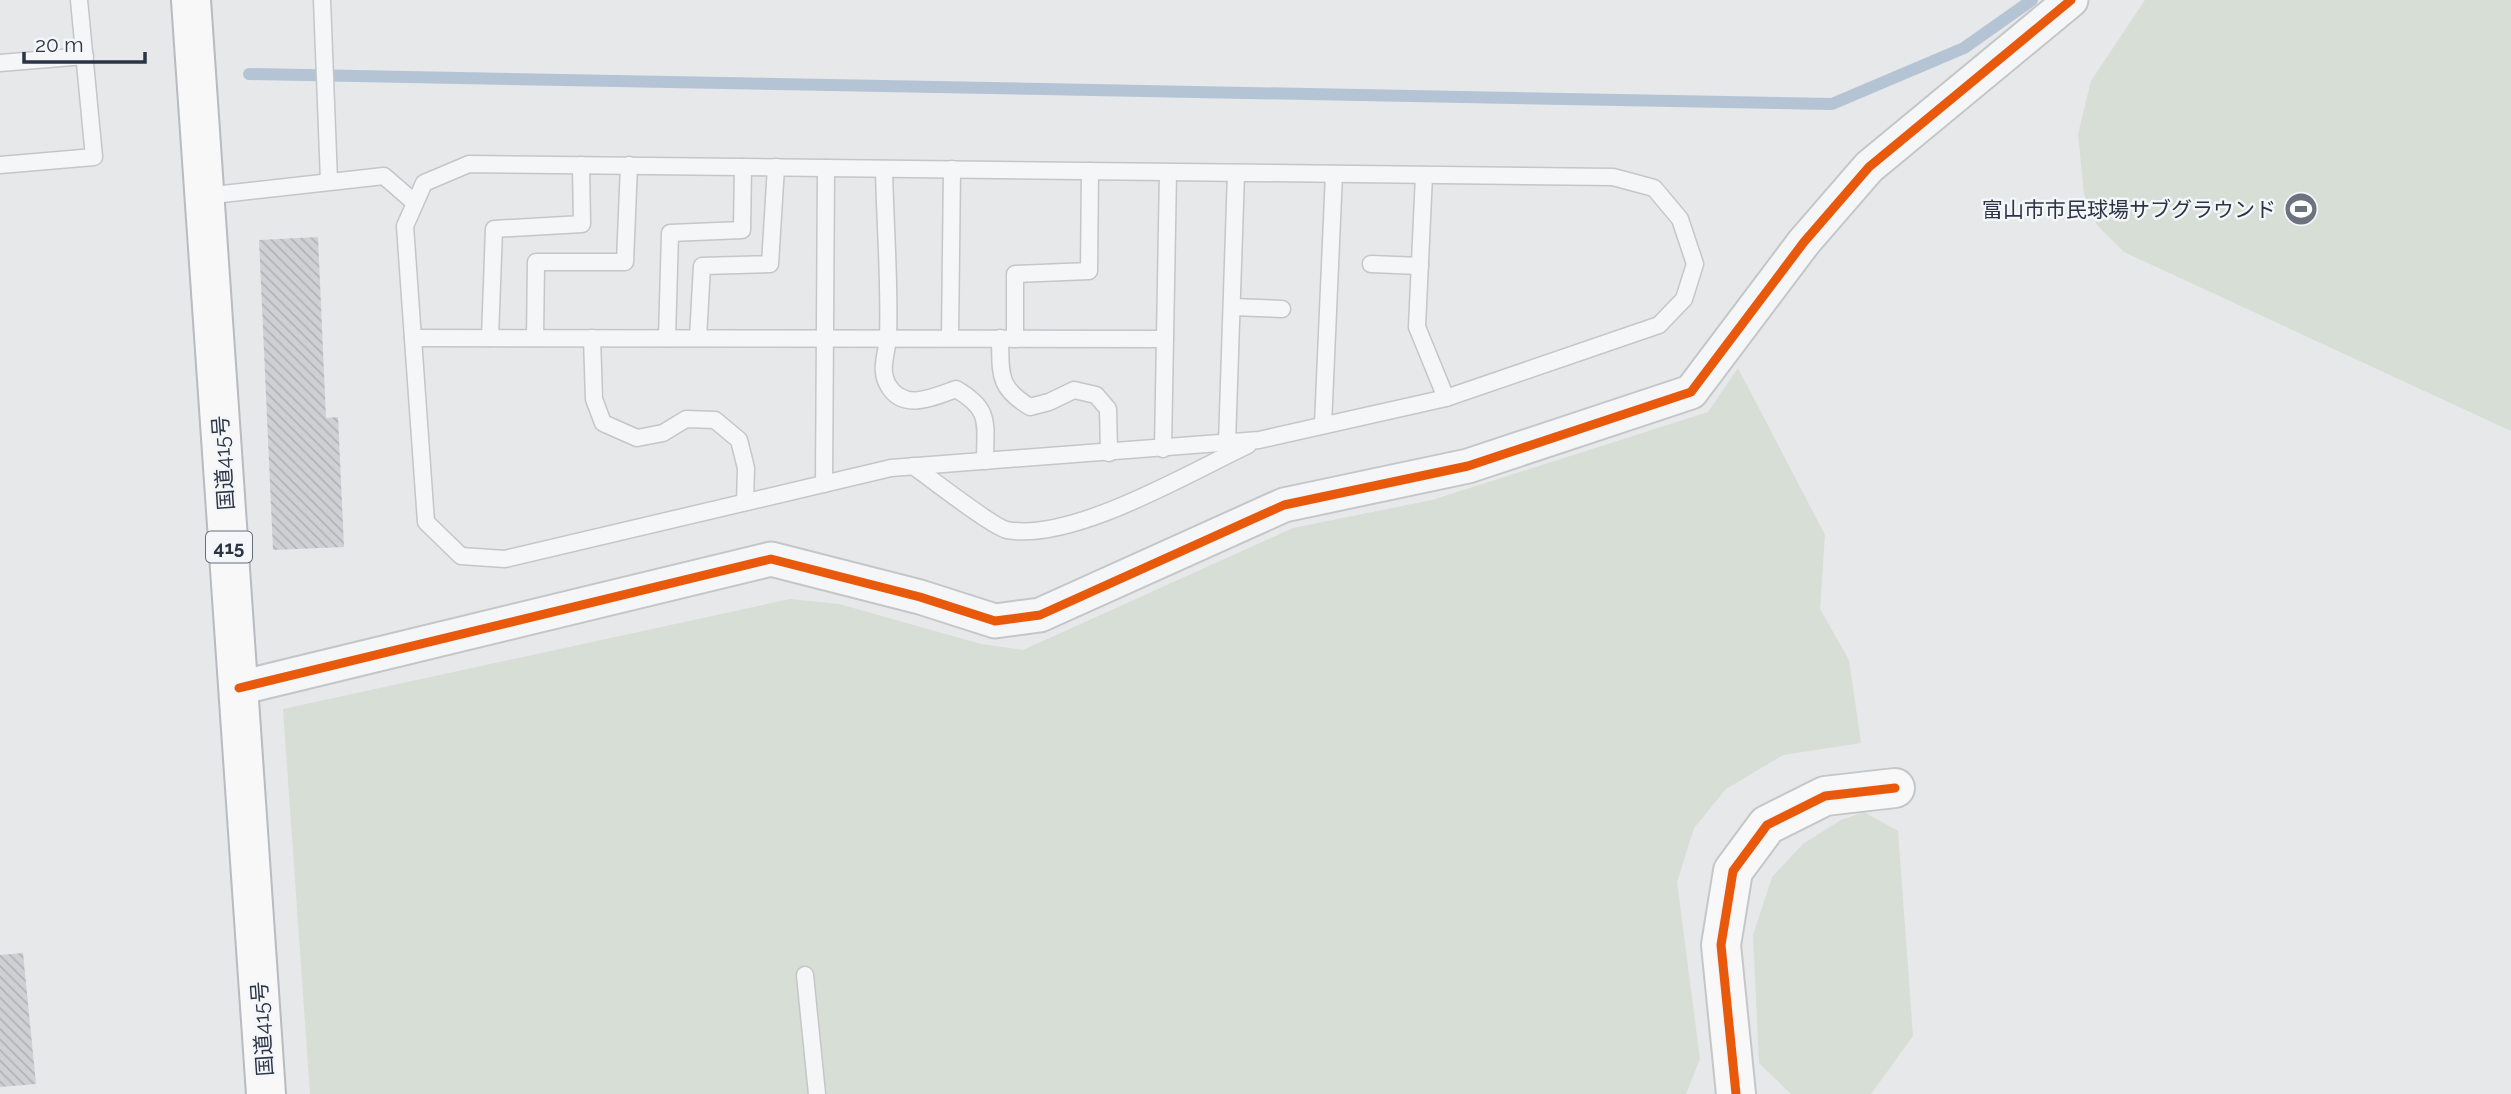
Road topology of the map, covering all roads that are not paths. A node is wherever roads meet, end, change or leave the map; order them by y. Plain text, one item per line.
1 (79, 0) edge
2 (191, 0) edge
3 (322, 0) edge
4 (2071, 0) edge
5 (85, 56) junction
6 (0, 63) edge
7 (0, 165) edge
8 (581, 165) junction
9 (629, 166) junction
10 (743, 167) junction
11 (776, 167) junction
12 (826, 168) junction
13 (884, 169) junction
14 (952, 169) junction
15 (1090, 171) junction
16 (1168, 172) junction
17 (1236, 173) junction
18 (1334, 174) junction
19 (1424, 175) junction
20 (329, 181) junction
21 (205, 196) junction
22 (415, 203) junction
23 (1371, 264) dead end
24 (1420, 266) junction
25 (1232, 307) junction
26 (1282, 309) dead end
27 (413, 338) junction
28 (490, 338) junction
29 (535, 338) junction
30 (592, 338) junction
31 (667, 338) junction
32 (698, 338) junction
33 (825, 338) junction
34 (888, 338) junction
35 (950, 338) junction
36 (1007, 338) junction
37 (1165, 339) junction
38 (1447, 398) junction
39 (1323, 425) junction
40 (1259, 440) junction
41 (1227, 443) junction
42 (1163, 449) junction
43 (1109, 453) junction
44 (985, 461) junction
45 (913, 466) junction
46 (824, 484) junction
47 (745, 502) junction
48 (239, 688) junction
49 (1895, 788) dead end
50 (805, 975) dead end
51 (266, 1094) edge
52 (817, 1094) edge
53 (1736, 1094) edge

1 - 5 lane
2 - 21 main road, 国道415号 / 415
3 - 20 lane
4 - 48 street
5 - 6 lane
5 - 7 lane
8 - 9 lane
8 - 22 lane
8 - 28 lane
9 - 10 lane
9 - 29 lane
10 - 11 lane
10 - 31 lane
11 - 12 lane
11 - 32 lane
12 - 13 lane
12 - 33 lane
13 - 14 lane
13 - 34 lane
14 - 15 lane
14 - 35 lane
15 - 16 lane
15 - 36 lane
16 - 17 lane
16 - 37 lane
17 - 18 lane
17 - 25 lane
18 - 19 lane
18 - 39 lane
19 - 24 lane
19 - 38 lane
20 - 21 lane
20 - 22 lane
21 - 48 main road, 国道415号 / 415
22 - 27 lane
23 - 24 lane
24 - 38 lane
25 - 26 lane
25 - 41 lane
27 - 28 lane
27 - 47 lane
28 - 29 lane
29 - 30 lane
30 - 31 lane
30 - 47 lane
31 - 32 lane
32 - 33 lane
33 - 34 lane
33 - 46 lane
34 - 35 lane
34 - 44 lane
35 - 36 lane
36 - 37 lane
36 - 43 lane
37 - 42 lane
38 - 39 lane
39 - 40 lane
40 - 41 lane
40 - 45 lane
41 - 42 lane
42 - 43 lane
43 - 44 lane
44 - 45 lane
45 - 46 lane
46 - 47 lane
48 - 51 main road, 国道415号 / 415
49 - 53 main road
50 - 52 lane

